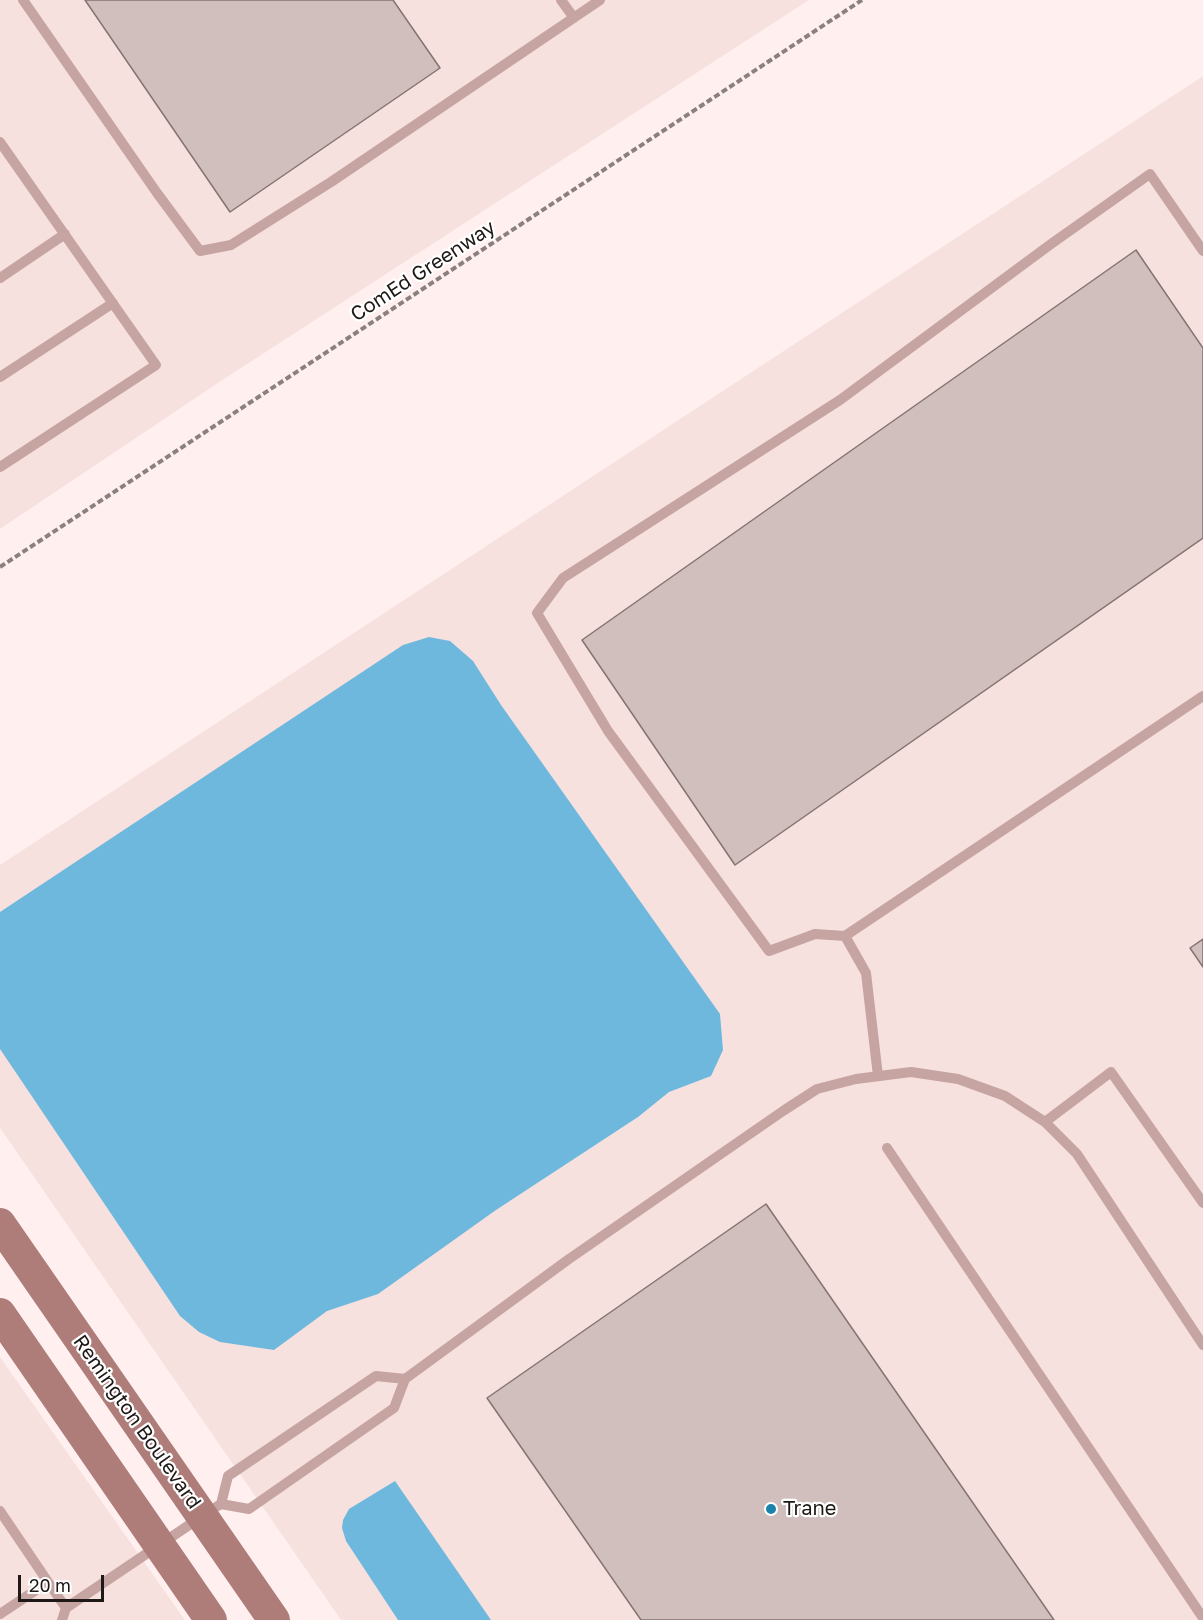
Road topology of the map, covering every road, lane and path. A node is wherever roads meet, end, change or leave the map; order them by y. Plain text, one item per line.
1 (23, 0) edge
2 (561, 0) edge
3 (600, 0) edge
4 (862, 0) edge
5 (574, 18) junction
6 (0, 142) edge
7 (65, 234) junction
8 (1203, 250) edge
9 (0, 278) edge
10 (112, 303) junction
11 (0, 377) edge
12 (0, 467) edge
13 (0, 567) edge
14 (1203, 696) edge
15 (845, 936) junction
16 (878, 1076) junction
17 (1046, 1122) junction
18 (887, 1148) dead end
19 (1203, 1203) edge
20 (0, 1224) edge
21 (0, 1314) edge
22 (1203, 1345) edge
23 (405, 1379) junction
24 (212, 1510) junction
25 (0, 1512) edge
26 (160, 1546) junction
27 (48, 1582) junction
28 (66, 1608) junction
29 (0, 1614) edge
30 (1203, 1618) edge
31 (62, 1620) edge
32 (211, 1620) edge
33 (274, 1620) edge

1 - 5 lane
2 - 5 lane
3 - 5 lane
4 - 13 path, ComEd Greenway
6 - 7 lane
7 - 9 lane
7 - 10 lane
8 - 15 lane
10 - 11 lane
10 - 12 lane
14 - 15 lane
15 - 16 lane
16 - 17 lane
16 - 23 lane
17 - 19 lane
17 - 22 lane
18 - 30 lane
20 - 24 street, Remington Boulevard
21 - 26 street
23 - 24 lane
23 - 24 lane
24 - 26 lane
24 - 33 street, Remington Boulevard
25 - 27 lane
26 - 28 lane
26 - 32 street
27 - 28 lane
27 - 29 lane
28 - 31 lane

